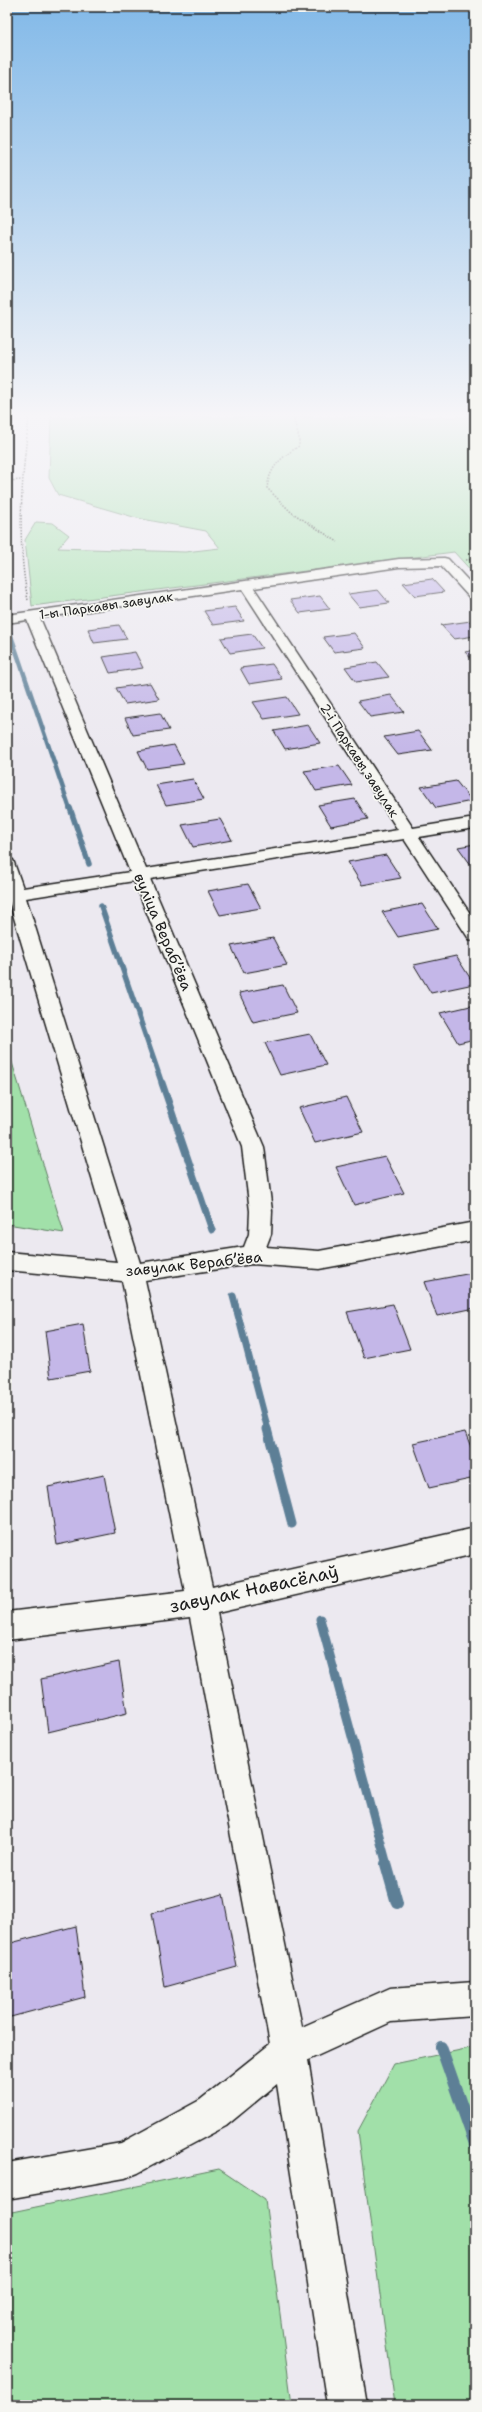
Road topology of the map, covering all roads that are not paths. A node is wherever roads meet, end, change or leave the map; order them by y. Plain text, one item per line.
1 (245, 584) junction
2 (475, 594) edge
3 (32, 616) junction
4 (7, 619) edge
5 (475, 823) edge
6 (409, 834) junction
7 (7, 864) edge
8 (140, 875) junction
9 (12, 895) edge
10 (475, 935) edge
11 (475, 1231) edge
12 (252, 1255) junction
13 (7, 1261) edge
14 (132, 1273) junction
15 (475, 1540) edge
16 (201, 1603) junction
17 (7, 1626) edge
18 (475, 1999) edge
19 (289, 2051) junction
20 (7, 2181) edge
21 (347, 2405) edge

1 - 2 street, 1-ы Паркавы завулак
1 - 3 street, 1-ы Паркавы завулак
1 - 6 street, 2-і Паркавы завулак
3 - 4 street, 1-ы Паркавы завулак
3 - 8 street, вуліца Верабʼёва
5 - 6 street
6 - 8 street
6 - 10 street, 2-і Паркавы завулак
7 - 9 street
8 - 9 street
8 - 12 street, вуліца Верабʼёва
9 - 14 street
11 - 12 street, завулак Верабʼёва
12 - 14 street, завулак Верабʼёва
13 - 14 street, завулак Верабʼёва
14 - 16 street
15 - 16 street, завулак Навасёлаў
16 - 17 street, завулак Навасёлаў
16 - 19 street
18 - 19 street
19 - 20 street
19 - 21 street

